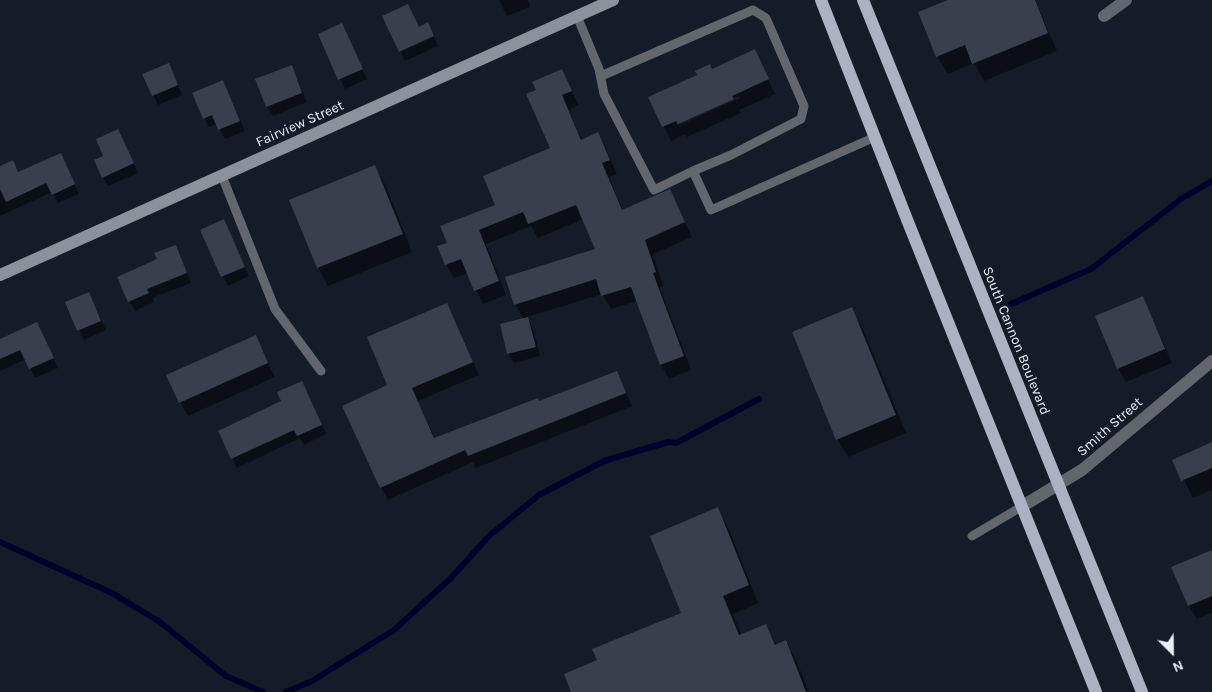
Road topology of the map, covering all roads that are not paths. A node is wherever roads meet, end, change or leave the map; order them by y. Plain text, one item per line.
1 (613, 0) edge
2 (821, 0) edge
3 (863, 0) edge
4 (1126, 0) edge
5 (577, 16) junction
6 (1104, 16) dead end
7 (600, 76) junction
8 (874, 137) junction
9 (693, 171) junction
10 (222, 176) junction
11 (0, 275) edge
12 (1212, 361) edge
13 (321, 371) dead end
14 (1057, 484) junction
15 (1021, 507) junction
16 (972, 536) dead end
17 (1096, 692) edge
18 (1142, 692) edge

1 - 5 street, Fairview Street
2 - 8 main road
3 - 14 main road, South Cannon Boulevard
4 - 6 street
5 - 7 lane
5 - 10 street, Fairview Street
7 - 9 lane
7 - 9 lane
8 - 9 lane
8 - 15 main road
10 - 11 street, Fairview Street
10 - 13 lane
12 - 14 street, Smith Street
14 - 15 street, Smith Street
14 - 18 main road, South Cannon Boulevard
15 - 16 lane
15 - 17 main road

